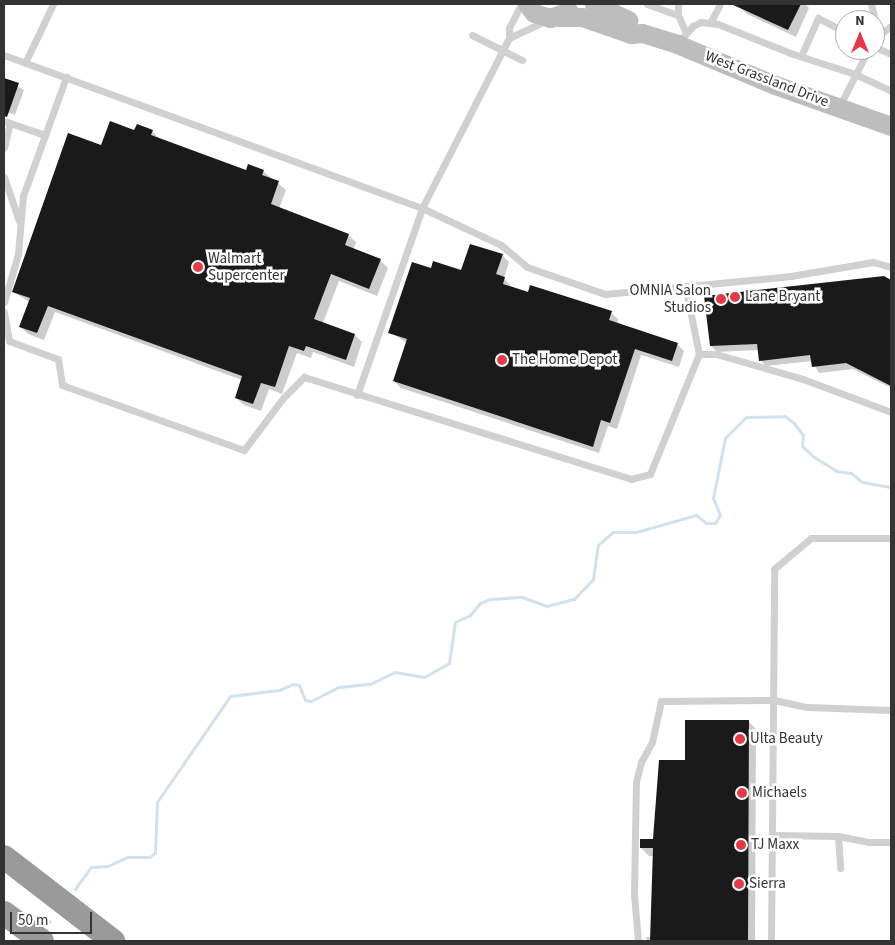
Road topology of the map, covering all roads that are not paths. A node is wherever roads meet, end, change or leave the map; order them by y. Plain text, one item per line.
1 (53, 4) edge
2 (521, 4) edge
3 (527, 4) edge
4 (574, 4) edge
5 (594, 4) edge
6 (647, 4) edge
7 (678, 4) edge
8 (720, 4) edge
9 (678, 15) junction
10 (554, 18) junction
11 (710, 23) junction
12 (835, 27) edge
13 (642, 32) junction
14 (472, 35) dead end
15 (509, 38) junction
16 (682, 38) junction
17 (502, 50) junction
18 (4, 55) edge
19 (801, 56) junction
20 (522, 60) dead end
21 (863, 60) edge
22 (25, 63) junction
23 (855, 74) junction
24 (66, 77) junction
25 (891, 91) edge
26 (839, 108) junction
27 (7, 122) edge
28 (891, 126) edge
29 (45, 136) junction
30 (4, 148) edge
31 (4, 177) edge
32 (422, 208) junction
33 (20, 223) junction
34 (891, 266) edge
35 (685, 286) junction
36 (4, 302) edge
37 (4, 312) edge
38 (699, 354) junction
39 (357, 395) junction
40 (891, 412) edge
41 (891, 538) edge
42 (774, 700) junction
43 (891, 710) edge
44 (773, 835) junction
45 (838, 836) junction
46 (891, 842) edge
47 (4, 857) edge
48 (840, 868) dead end
49 (4, 913) edge
50 (42, 941) edge
51 (113, 941) edge
52 (638, 941) edge
53 (772, 941) edge

1 - 22 lane
2 - 15 lane
3 - 10 street
4 - 10 street
5 - 13 street, West Grassland Drive
6 - 9 lane
7 - 9 lane
8 - 11 lane
9 - 16 lane
10 - 13 street, West Grassland Drive
10 - 15 lane
11 - 16 lane
11 - 19 lane
12 - 19 lane
13 - 16 street, West Grassland Drive
14 - 17 lane
15 - 17 lane
16 - 26 street, West Grassland Drive
17 - 20 lane
17 - 32 lane
18 - 22 lane
19 - 23 lane
21 - 23 lane
22 - 24 lane
23 - 25 lane
23 - 26 lane
24 - 29 lane
24 - 32 lane
26 - 28 street, West Grassland Drive
27 - 29 lane
27 - 30 lane
29 - 33 lane
31 - 33 lane
32 - 35 lane
32 - 39 lane
33 - 36 lane
34 - 35 lane
35 - 38 lane
37 - 39 lane
38 - 39 lane
38 - 40 lane
41 - 42 lane
42 - 43 lane
42 - 44 lane
42 - 52 lane
44 - 45 lane
44 - 53 lane
45 - 46 lane
45 - 48 lane
47 - 51 highway
49 - 50 highway

